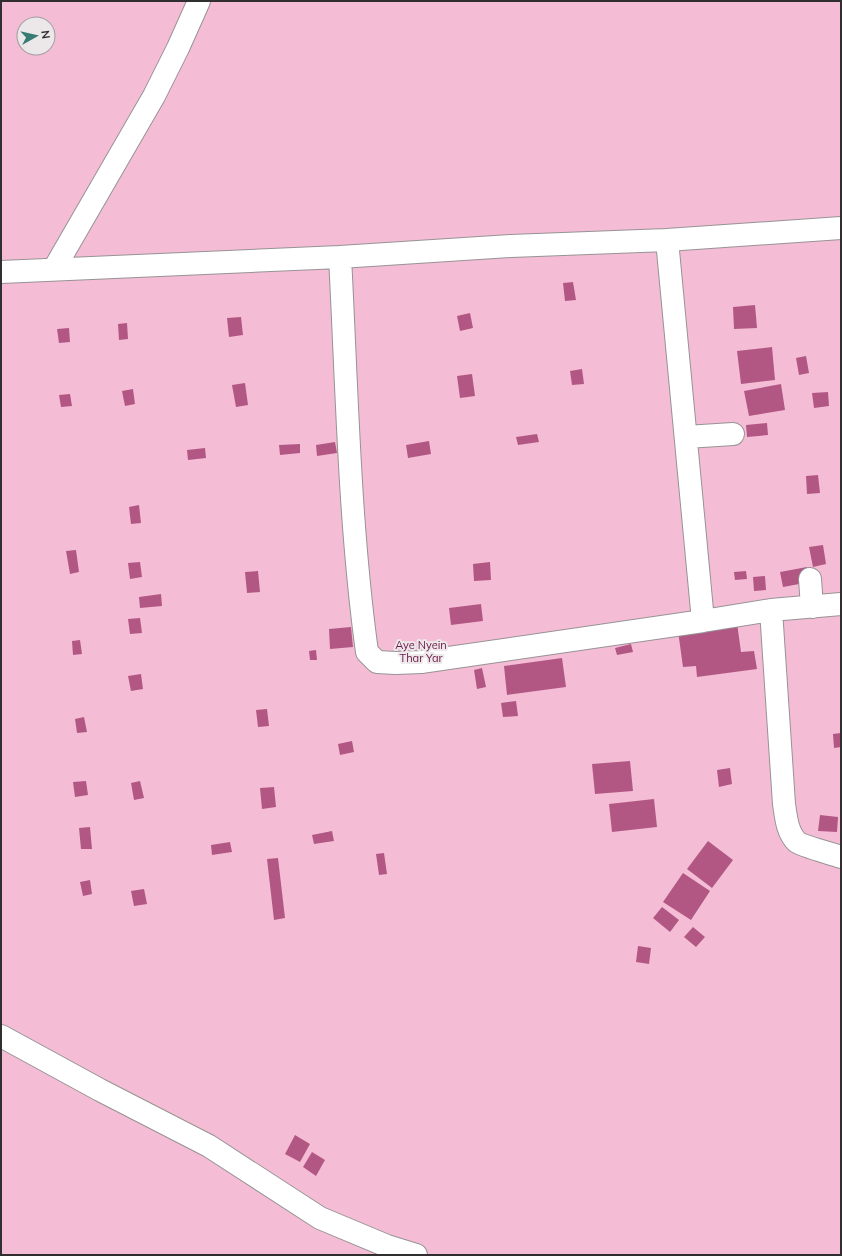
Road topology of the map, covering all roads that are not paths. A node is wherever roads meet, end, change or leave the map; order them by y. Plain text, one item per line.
1 (199, 1) edge
2 (841, 228) edge
3 (667, 240) junction
4 (340, 257) junction
5 (54, 269) junction
6 (1, 272) edge
7 (733, 434) dead end
8 (686, 437) junction
9 (810, 579) dead end
10 (841, 604) edge
11 (812, 607) junction
12 (771, 610) junction
13 (703, 621) junction
14 (841, 857) edge
15 (1, 1036) edge
16 (416, 1255) edge

1 - 5 street
2 - 3 street
3 - 4 street
3 - 8 street
4 - 5 street
4 - 13 street
5 - 6 street
7 - 8 street
8 - 13 street
9 - 11 street
10 - 11 street
11 - 12 street
12 - 13 street
12 - 14 street
15 - 16 street

